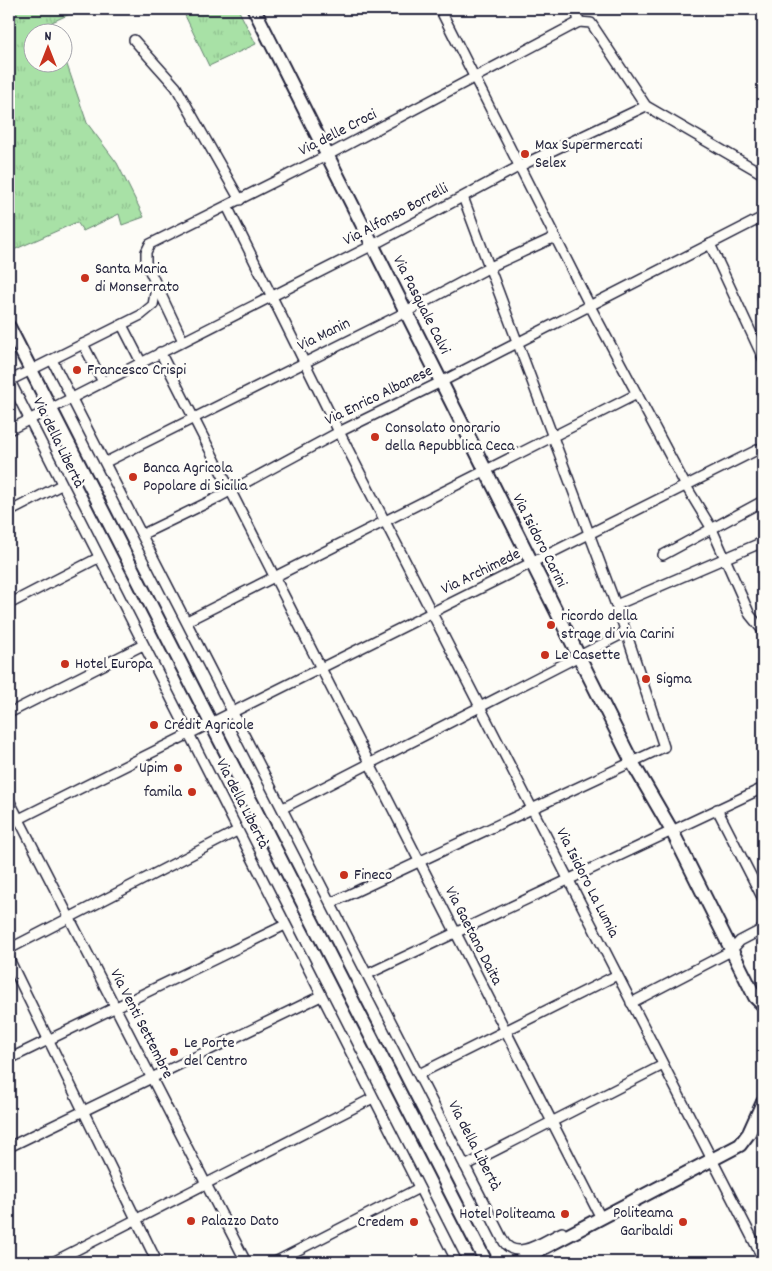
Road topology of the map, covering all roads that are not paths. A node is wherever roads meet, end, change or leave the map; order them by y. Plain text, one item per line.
1 (254, 9) edge
2 (440, 9) edge
3 (576, 9) edge
4 (579, 22) junction
5 (134, 40) dead end
6 (476, 77) junction
7 (646, 106) junction
8 (328, 155) junction
9 (520, 166) junction
10 (763, 174) edge
11 (463, 197) junction
12 (240, 200) junction
13 (227, 206) junction
14 (763, 217) edge
15 (555, 237) junction
16 (710, 244) junction
17 (373, 245) junction
18 (490, 267) junction
19 (156, 288) junction
20 (272, 296) junction
21 (590, 306) junction
22 (406, 312) junction
23 (122, 325) junction
24 (9, 327) edge
25 (183, 341) junction
26 (519, 343) junction
27 (84, 344) junction
28 (160, 352) junction
29 (763, 358) edge
30 (52, 360) junction
31 (141, 362) junction
32 (304, 362) junction
33 (31, 370) junction
34 (9, 381) edge
35 (103, 382) junction
36 (442, 382) junction
37 (637, 394) junction
38 (73, 397) junction
39 (51, 408) junction
40 (192, 418) junction
41 (28, 420) junction
42 (9, 430) edge
43 (339, 432) junction
44 (552, 436) junction
45 (763, 447) edge
46 (106, 462) junction
47 (485, 470) junction
48 (61, 485) junction
49 (686, 486) junction
50 (229, 491) junction
51 (763, 501) edge
52 (9, 512) edge
53 (385, 519) junction
54 (712, 528) junction
55 (143, 534) junction
56 (590, 534) junction
57 (763, 542) edge
58 (663, 555) dead end
59 (98, 558) junction
60 (727, 559) junction
61 (532, 564) junction
62 (273, 577) junction
63 (9, 604) edge
64 (616, 605) junction
65 (432, 612) junction
66 (187, 621) junction
67 (763, 631) edge
68 (626, 632) junction
69 (143, 646) junction
70 (579, 657) junction
71 (320, 667) junction
72 (481, 708) junction
73 (233, 711) junction
74 (9, 712) edge
75 (211, 722) junction
76 (188, 734) junction
77 (632, 762) junction
78 (369, 765) junction
79 (763, 788) edge
80 (9, 800) edge
81 (283, 808) junction
82 (532, 808) junction
83 (717, 810) junction
84 (18, 819) junction
85 (9, 824) edge
86 (238, 831) junction
87 (672, 831) junction
88 (418, 861) junction
89 (568, 880) junction
90 (763, 900) edge
91 (331, 903) junction
92 (69, 917) junction
93 (285, 925) junction
94 (763, 929) edge
95 (455, 933) junction
96 (9, 949) edge
97 (731, 952) junction
98 (9, 959) edge
99 (368, 974) junction
100 (617, 975) junction
101 (322, 996) junction
102 (631, 1003) junction
103 (763, 1005) edge
104 (115, 1008) junction
105 (505, 1030) junction
106 (48, 1042) junction
107 (9, 1060) edge
108 (663, 1065) junction
109 (419, 1074) junction
110 (152, 1080) junction
111 (373, 1098) junction
112 (763, 1102) edge
113 (83, 1113) junction
114 (552, 1122) junction
115 (9, 1147) edge
116 (712, 1160) junction
117 (465, 1166) junction
118 (205, 1184) junction
119 (420, 1188) junction
120 (600, 1218) junction
121 (136, 1219) junction
122 (587, 1225) junction
123 (763, 1259) edge
124 (53, 1262) edge
125 (157, 1262) edge
126 (246, 1262) edge
127 (275, 1262) edge
128 (457, 1262) edge
129 (486, 1262) edge
130 (517, 1262) edge

1 - 8 street, Via Pasquale Calvi
2 - 6 street
3 - 4 street
4 - 6 street, Via delle Croci
4 - 7 street
5 - 12 street
6 - 8 street, Via delle Croci
6 - 9 street
7 - 9 street, Via Alfonso Borrelli
7 - 10 street
8 - 12 street, Via delle Croci
8 - 17 street, Via Pasquale Calvi
9 - 11 street, Via Alfonso Borrelli
9 - 15 street
11 - 17 street, Via Alfonso Borrelli
11 - 18 street
12 - 13 street, Via delle Croci
13 - 19 street, Via delle Croci
13 - 20 street, Via Isidoro La Lumia
14 - 16 street, Via Enrico Albanese
15 - 18 street, Via Manin
15 - 21 street
16 - 21 street, Via Enrico Albanese
16 - 29 street
17 - 20 street, Via Alfonso Borrelli
17 - 22 street, Via Pasquale Calvi
18 - 22 street, Via Manin
18 - 26 street
19 - 23 street
19 - 25 street
20 - 25 street, Via Alfonso Borrelli
20 - 32 street, Via Isidoro La Lumia
21 - 26 street, Via Enrico Albanese
21 - 37 street
22 - 32 street, Via Manin
22 - 36 street, Via Pasquale Calvi
23 - 27 street
23 - 31 street
24 - 33 street, Via della Libertà
25 - 28 street, Via Alfonso Borrelli
26 - 36 street, Via Enrico Albanese
26 - 44 street
27 - 30 street
27 - 35 street
28 - 31 street, Via Alfonso Borrelli
28 - 40 street, Via Gaetano Daita
30 - 33 street
30 - 38 street, Via della Libertà
31 - 35 street, Via Alfonso Borrelli
32 - 40 street, Via Manin
32 - 43 street, Via Isidoro La Lumia
33 - 34 street, Via della Libertà
33 - 39 street, Via della Libertà
34 - 41 street, Via della Libertà
35 - 38 street, Via Alfonso Borrelli
36 - 43 street, Via Enrico Albanese
36 - 47 street, Via Pasquale Calvi
37 - 44 street
37 - 49 street
38 - 39 street, Via Alfonso Borrelli
38 - 46 street, Via della Libertà
39 - 41 street, Via Alfonso Borrelli
39 - 75 street, Via della Libertà
40 - 46 street, Via Manin
40 - 50 street, Via Gaetano Daita
41 - 42 street, Via Alfonso Borrelli
41 - 48 street, Via della Libertà
43 - 50 street, Via Enrico Albanese
43 - 53 street, Via Isidoro La Lumia
44 - 47 street
44 - 56 street
45 - 49 street, Via Archimede
46 - 55 street, Via della Libertà
47 - 53 street
47 - 61 street, Via Isidoro Carini
48 - 52 street
48 - 59 street, Via della Libertà
49 - 54 street
49 - 56 street, Via Archimede
50 - 55 street, Via Enrico Albanese
50 - 62 street, Via Gaetano Daita
51 - 54 street
53 - 62 street
53 - 65 street, Via Isidoro La Lumia
54 - 58 street
54 - 60 street
55 - 66 street, Via della Libertà
56 - 61 street, Via Archimede
56 - 64 street
57 - 60 street
59 - 63 street
59 - 69 street, Via della Libertà
60 - 64 street
60 - 67 street
61 - 65 street, Via Archimede
61 - 70 street, Via Isidoro Carini
62 - 66 street
62 - 71 street, Via Gaetano Daita
64 - 68 street
65 - 71 street, Via Archimede
65 - 72 street, Via Isidoro La Lumia
66 - 73 street, Via della Libertà
68 - 70 street
68 - 77 street
69 - 74 street
69 - 76 street, Via della Libertà
70 - 72 street
70 - 77 street, Via Isidoro Carini
71 - 73 street, Via Archimede
71 - 78 street, Via Gaetano Daita
72 - 78 street
72 - 82 street, Via Isidoro La Lumia
73 - 75 street, Via Archimede
73 - 81 street, Via della Libertà
75 - 76 street, Via Archimede
75 - 129 street, Via della Libertà
76 - 84 street, Via Archimede
76 - 86 street, Via della Libertà
77 - 82 street
77 - 87 street, Via Isidoro Carini
78 - 81 street
78 - 88 street, Via Gaetano Daita
79 - 83 street
80 - 84 street, Via Venti Settembre
81 - 91 street, Via della Libertà
82 - 88 street
82 - 89 street, Via Isidoro La Lumia
83 - 87 street
83 - 90 street
84 - 85 street, Via Archimede
84 - 92 street, Via Venti Settembre
86 - 92 street
86 - 93 street, Via della Libertà
87 - 89 street
87 - 97 street, Via Isidoro Carini
88 - 91 street
88 - 95 street, Via Gaetano Daita
89 - 95 street
89 - 100 street, Via Isidoro La Lumia
91 - 99 street, Via della Libertà
92 - 96 street
92 - 104 street, Via Venti Settembre
93 - 101 street, Via della Libertà
93 - 104 street
94 - 97 street
95 - 99 street
95 - 105 street, Via Gaetano Daita
97 - 102 street
97 - 103 street, Via Isidoro Carini
98 - 106 street
99 - 109 street, Via della Libertà
100 - 102 street, Via Isidoro La Lumia
100 - 105 street
101 - 110 street
101 - 111 street, Via della Libertà
102 - 108 street, Via Isidoro La Lumia
104 - 106 street
104 - 110 street, Via Venti Settembre
105 - 109 street
105 - 114 street, Via Gaetano Daita
106 - 107 street
106 - 113 street
108 - 114 street
108 - 116 street, Via Isidoro La Lumia
109 - 117 street, Via della Libertà
110 - 113 street
110 - 118 street, Via Venti Settembre
111 - 118 street
111 - 119 street, Via della Libertà
112 - 116 street
113 - 115 street
113 - 121 street
114 - 117 street
114 - 120 street, Via Gaetano Daita
116 - 120 street
116 - 123 street, Via Isidoro La Lumia
117 - 122 street, Via della Libertà
118 - 121 street
118 - 126 street, Via Venti Settembre
119 - 127 street
119 - 128 street, Via della Libertà
120 - 122 street
121 - 124 street
121 - 125 street
122 - 130 street

